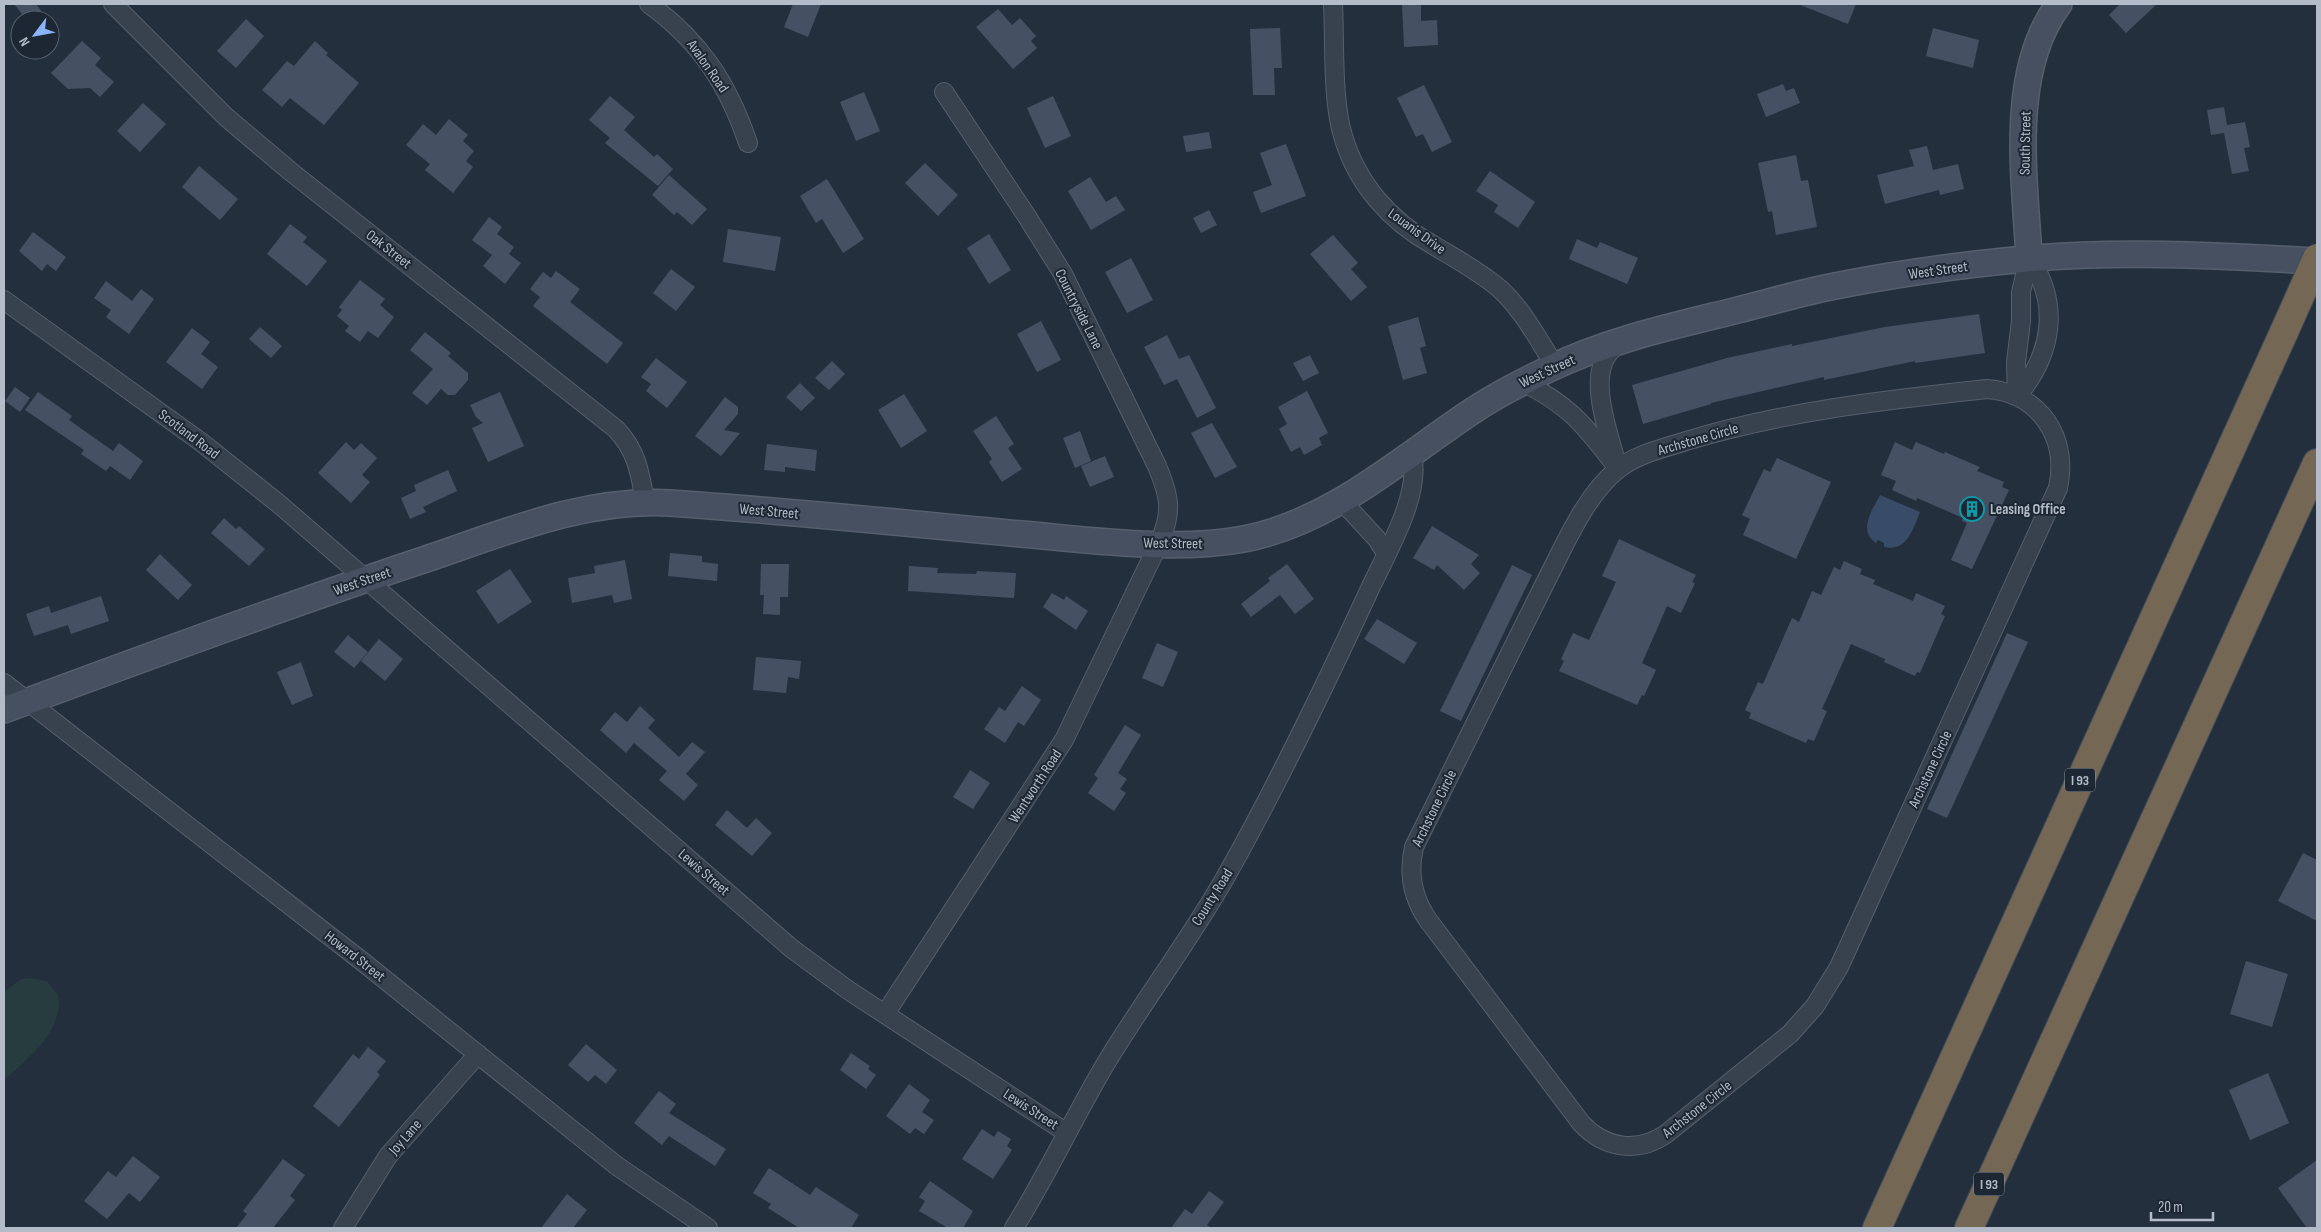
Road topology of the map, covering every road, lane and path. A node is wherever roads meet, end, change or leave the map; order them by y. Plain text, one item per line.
1 (113, 4) edge
2 (649, 4) edge
3 (1333, 4) edge
4 (2053, 6) edge
5 (944, 92) dead end
6 (748, 143) dead end
7 (2029, 258) junction
8 (2317, 260) edge
9 (4, 300) edge
10 (1627, 340) junction
11 (1554, 366) junction
12 (1523, 382) junction
13 (2017, 396) junction
14 (1412, 455) junction
15 (2317, 463) edge
16 (1618, 468) junction
17 (1341, 500) junction
18 (645, 501) junction
19 (1159, 543) junction
20 (1386, 553) junction
21 (364, 580) junction
22 (4, 683) edge
23 (27, 701) junction
24 (4, 710) edge
25 (885, 1014) junction
26 (478, 1054) junction
27 (1067, 1133) junction
28 (343, 1228) edge
29 (708, 1228) edge
30 (1014, 1228) edge
31 (1877, 1228) edge
32 (1970, 1228) edge

1 - 18 street, Oak Street
2 - 6 street, Avalon Road
3 - 11 street, Louanis Drive
4 - 7 main road, South Street
5 - 19 street, Countryside Lane
7 - 8 main road, West Street
7 - 10 main road, West Street
7 - 13 street
7 - 13 street
8 - 31 highway, I 93, bridge
9 - 21 street, Scotland Road
10 - 11 main road, West Street
10 - 16 street
11 - 12 main road, West Street
12 - 14 main road, West Street
12 - 16 street
13 - 16 street, Archstone Circle
13 - 16 street, Archstone Circle
14 - 17 main road, West Street
14 - 20 street, County Road
15 - 32 highway, I 93
17 - 19 main road, West Street
17 - 20 street
18 - 19 main road, West Street
18 - 21 main road, West Street
19 - 25 street, Wentworth Road
20 - 27 street, County Road
21 - 23 main road, West Street
21 - 25 street, Lewis Street
22 - 23 street, Howard Street
23 - 24 main road, West Street
23 - 26 street, Howard Street
25 - 27 street, Lewis Street
26 - 28 street, Joy Lane
26 - 29 street, Howard Street
27 - 30 street, County Road

